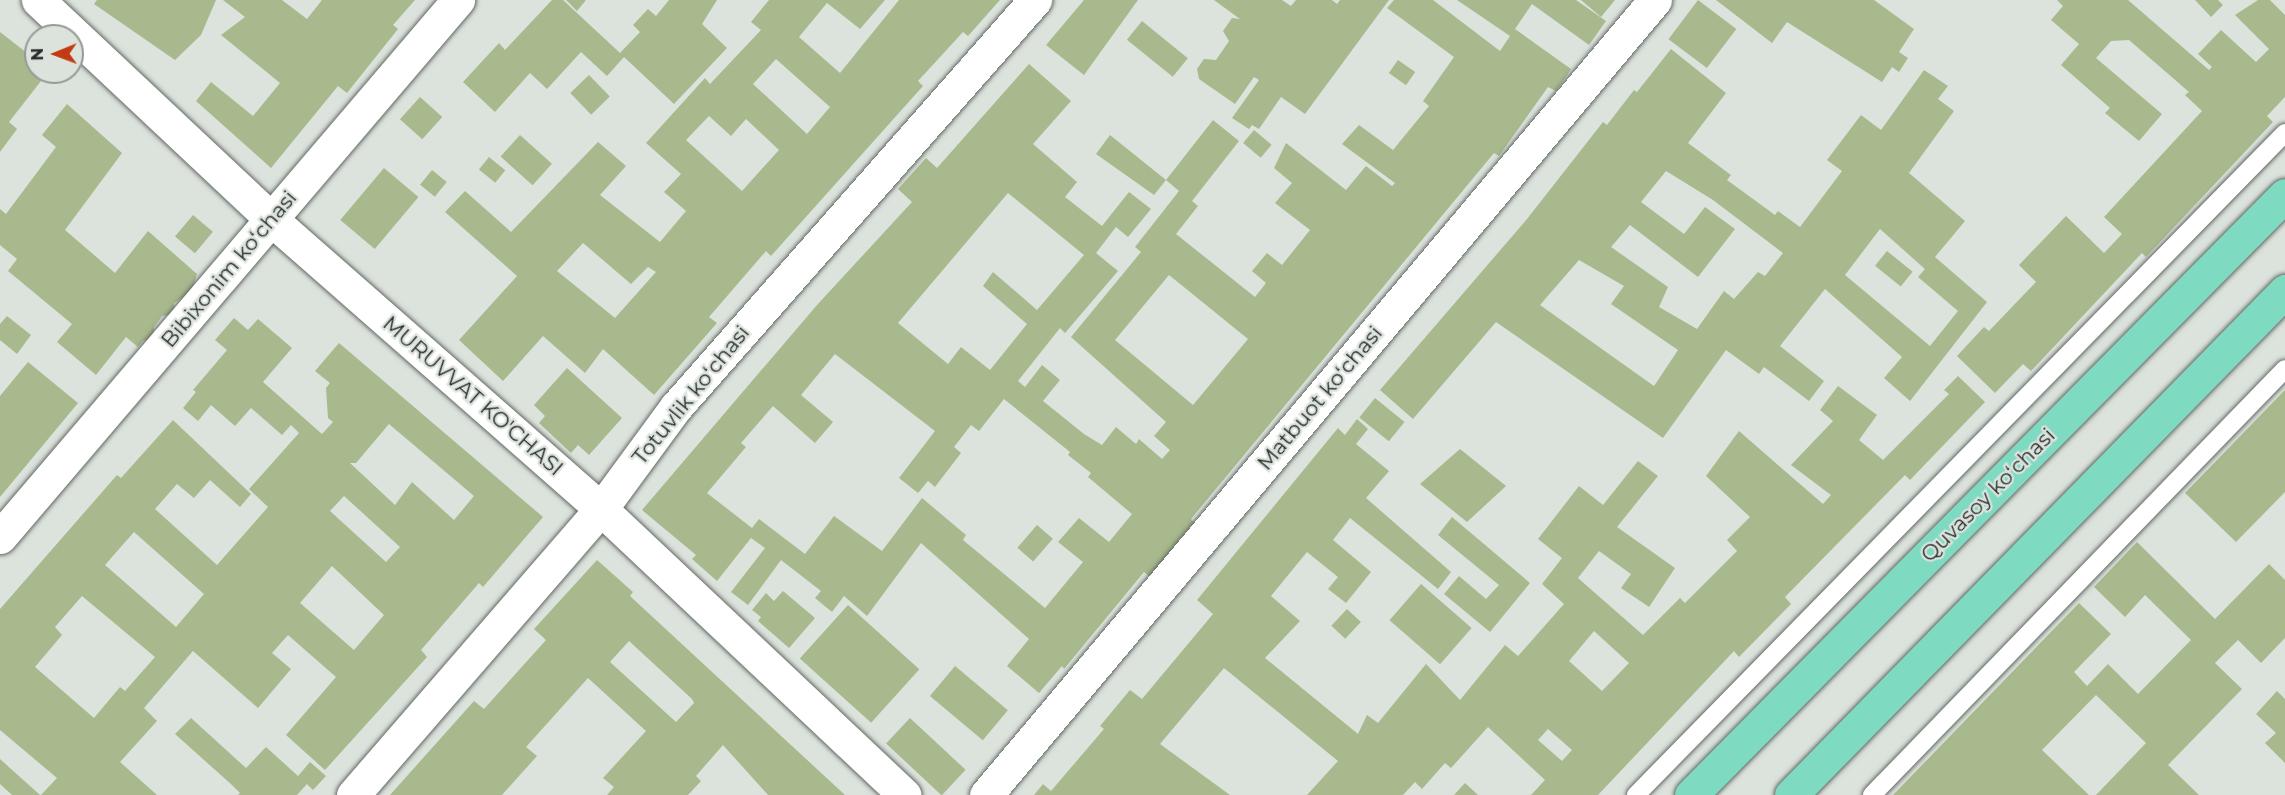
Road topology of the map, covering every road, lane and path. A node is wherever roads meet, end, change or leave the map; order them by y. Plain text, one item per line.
1 (38, 0) edge
2 (458, 0) edge
3 (1035, 0) edge
4 (1655, 0) edge
5 (2285, 133) edge
6 (2285, 195) edge
7 (271, 219) junction
8 (2285, 291) edge
9 (2285, 369) edge
10 (601, 509) junction
11 (0, 537) edge
12 (353, 795) edge
13 (905, 795) edge
14 (986, 795) edge
15 (1636, 795) edge
16 (1691, 795) edge
17 (1791, 795) edge
18 (1872, 795) edge

1 - 7 street, MURUVVAT KO'CHASI
2 - 7 street, Bibixonim koʻchasi
3 - 10 street, Totuvlik koʻchasi
4 - 14 street, Matbuot koʻchasi
5 - 15 lane
6 - 16 main road, Quvasoy koʻchasi
7 - 10 street, MURUVVAT KO'CHASI
7 - 11 street, Bibixonim koʻchasi
8 - 17 main road
9 - 18 lane
10 - 12 street, Totuvlik koʻchasi
10 - 13 street, MURUVVAT KO'CHASI

